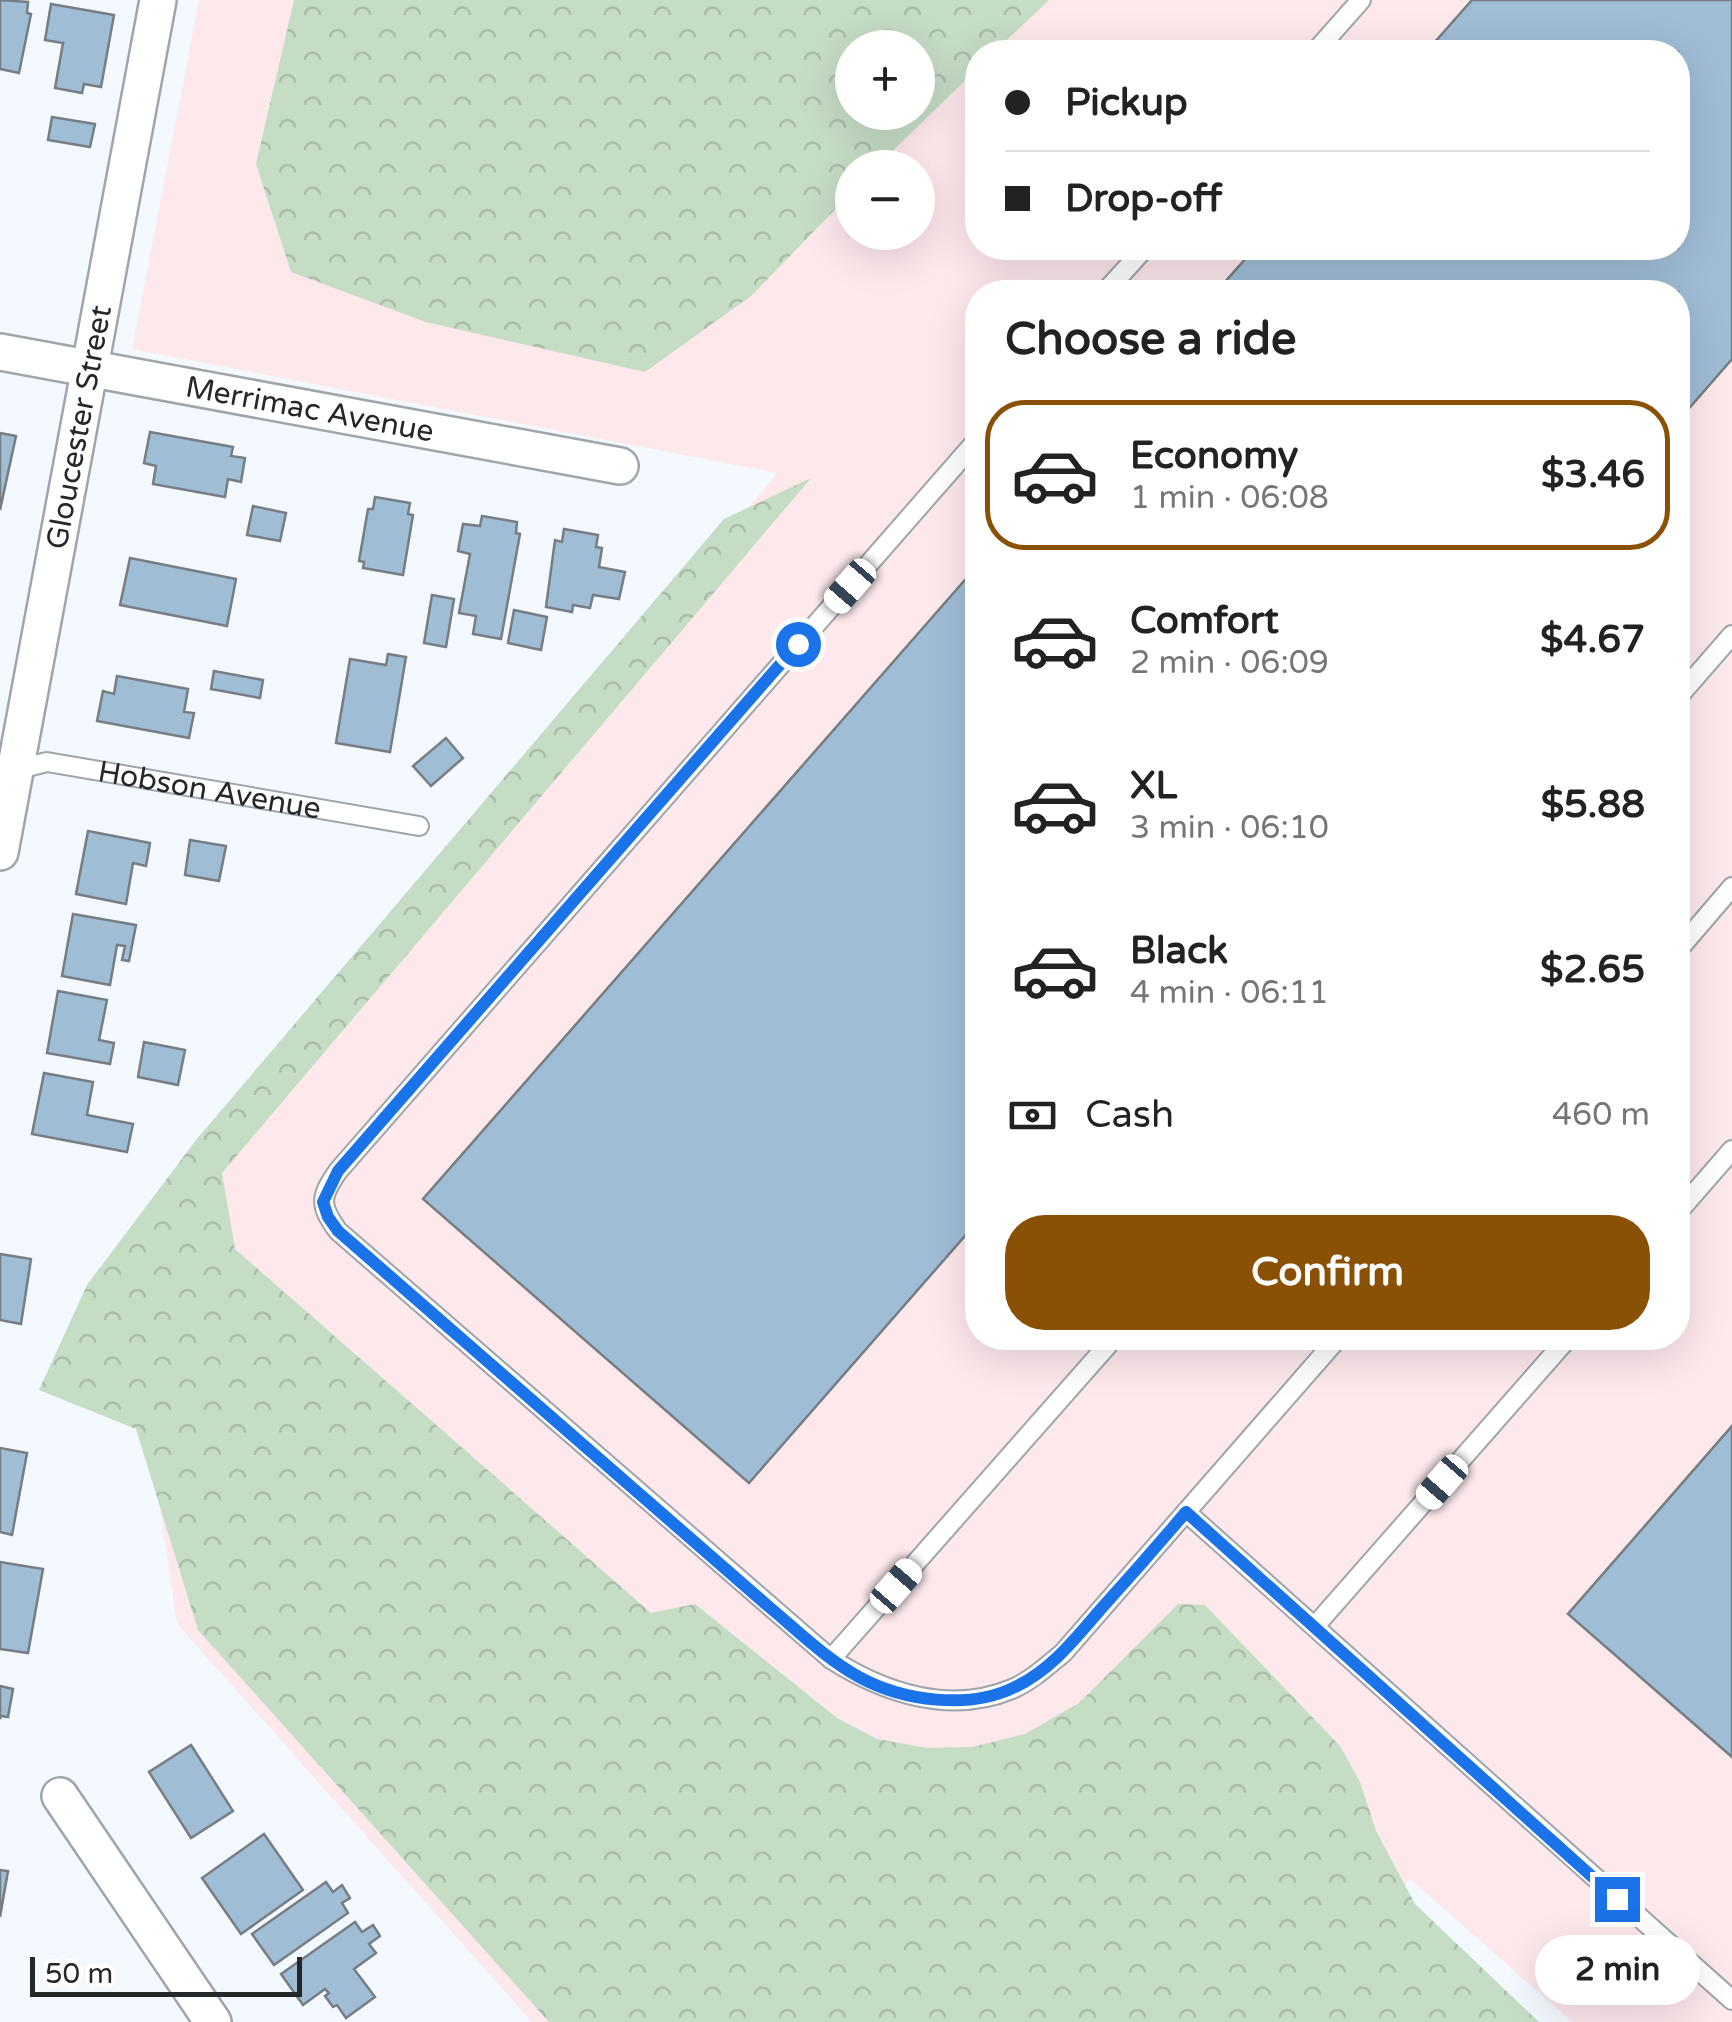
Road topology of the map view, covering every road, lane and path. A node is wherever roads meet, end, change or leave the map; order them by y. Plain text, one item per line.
1 (158, 0) edge
2 (1361, 0) edge
3 (1326, 40) edge
4 (1134, 260) edge
5 (1117, 280) edge
6 (0, 352) edge
7 (91, 369) junction
8 (965, 454) edge
9 (620, 466) dead end
10 (1732, 635) edge
11 (1690, 683) edge
12 (8, 768) edge
13 (419, 826) dead end
14 (0, 852) edge
15 (1732, 887) edge
16 (1690, 936) edge
17 (1732, 1150) edge
18 (1690, 1198) edge
19 (1103, 1350) edge
20 (1328, 1350) edge
21 (1557, 1350) edge
22 (1186, 1512) junction
23 (1315, 1626) junction
24 (831, 1659) junction
25 (60, 1796) dead end
26 (1732, 2000) edge
27 (213, 2022) edge

1 - 7 street, Gloucester Street
2 - 3 lane
4 - 5 lane
6 - 7 street, Merrimac Avenue
7 - 9 street, Merrimac Avenue
7 - 12 street, Gloucester Street
8 - 24 lane
10 - 11 lane
12 - 13 lane, Hobson Avenue
12 - 14 street, Gloucester Street
15 - 16 lane
17 - 18 lane
19 - 24 lane
20 - 22 lane
21 - 23 lane
22 - 23 lane
22 - 24 lane
23 - 26 lane
25 - 27 street

